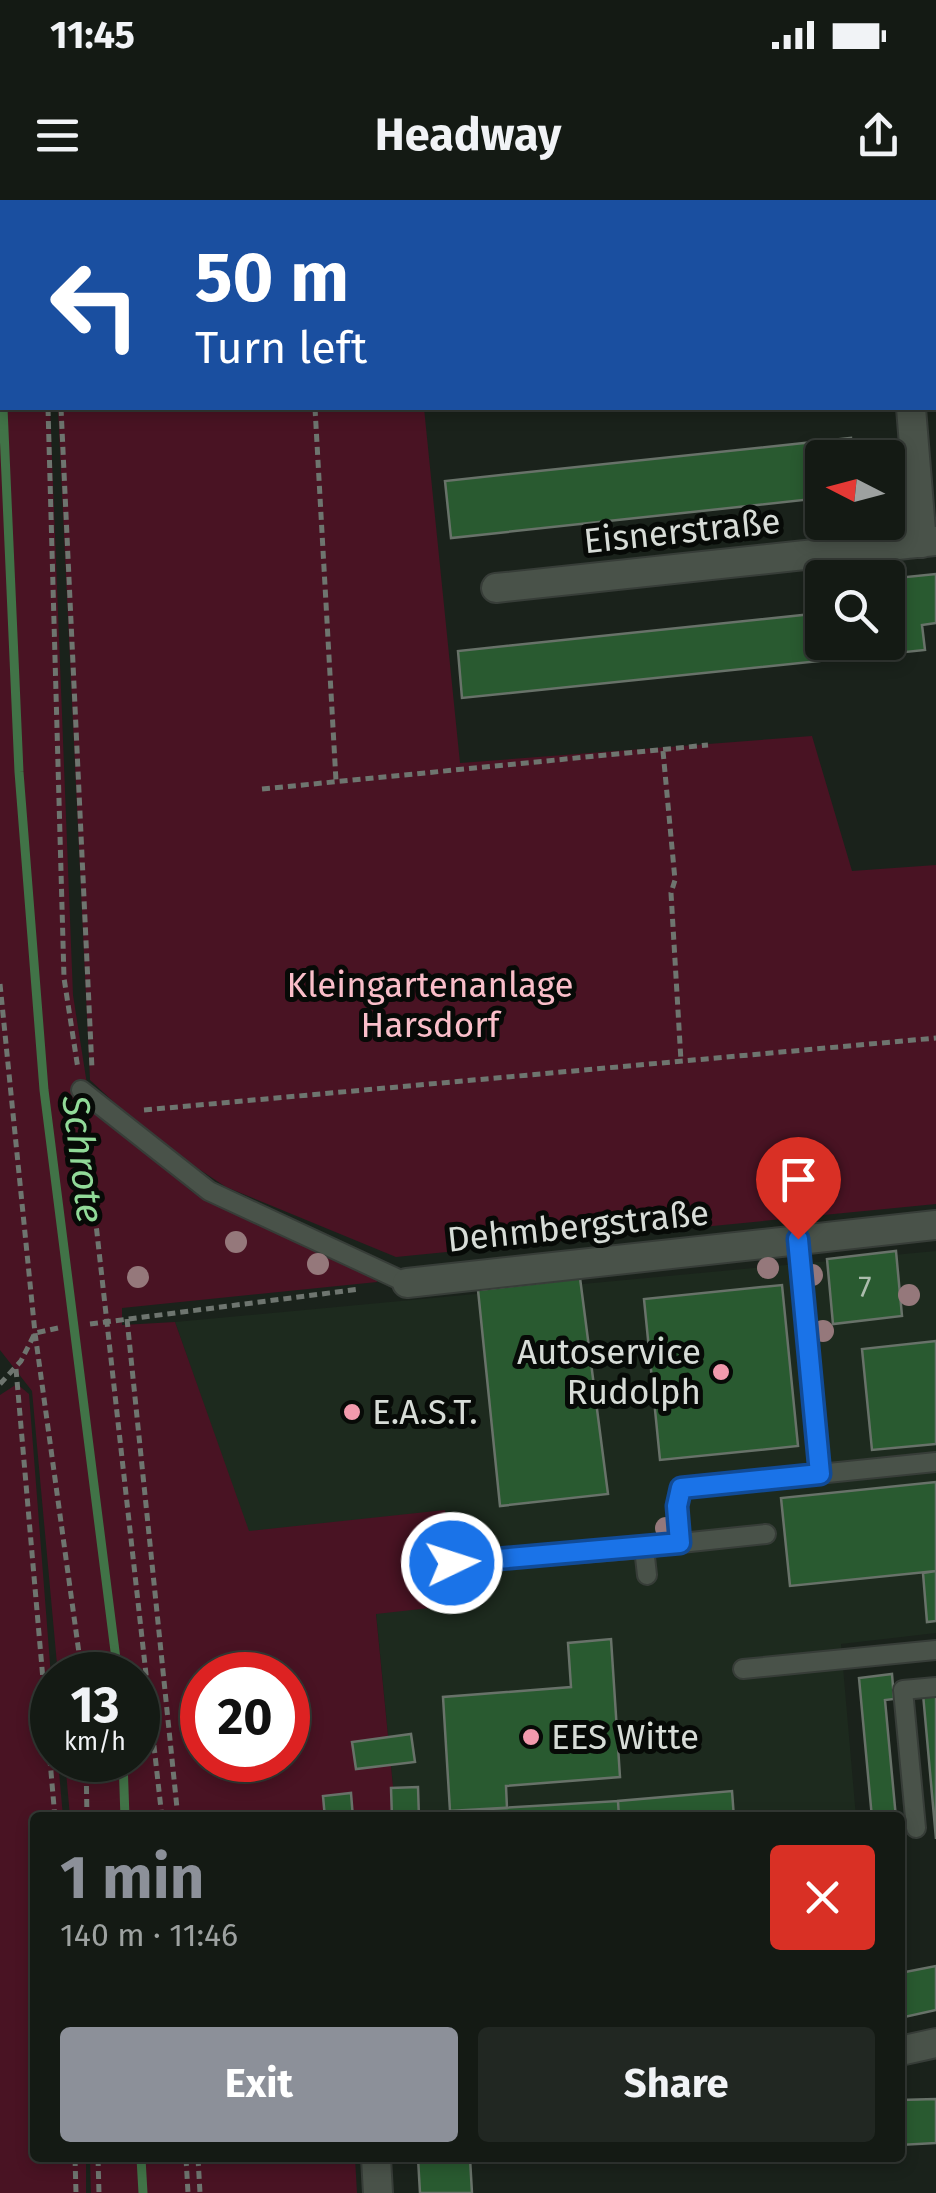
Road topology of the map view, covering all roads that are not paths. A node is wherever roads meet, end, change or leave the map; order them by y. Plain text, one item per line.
1 (911, 410) edge
2 (929, 542) edge
3 (496, 588) dead end
4 (87, 1083) road end
5 (936, 1225) edge
6 (798, 1239) junction
7 (407, 1283) joint
8 (936, 1462) edge
9 (820, 1474) junction
10 (766, 1534) dead end
11 (680, 1543) junction
12 (644, 1548) junction
13 (452, 1563) dead end
14 (646, 1575) dead end
15 (936, 1650) edge
16 (743, 1669) dead end
17 (936, 1686) edge
18 (916, 1828) dead end
19 (936, 2044) edge
20 (905, 2050) edge
21 (376, 2162) edge
22 (378, 2193) edge

1 - 2 street
2 - 3 street, Eisnerstraße
4 - 7 lane
5 - 6 street, Dehmbergstraße
6 - 7 street, Dehmbergstraße
6 - 9 lane
8 - 9 lane
9 - 11 lane
10 - 11 lane
11 - 12 lane
12 - 13 lane
12 - 14 lane
15 - 16 lane
17 - 18 lane
19 - 20 street
21 - 22 street

